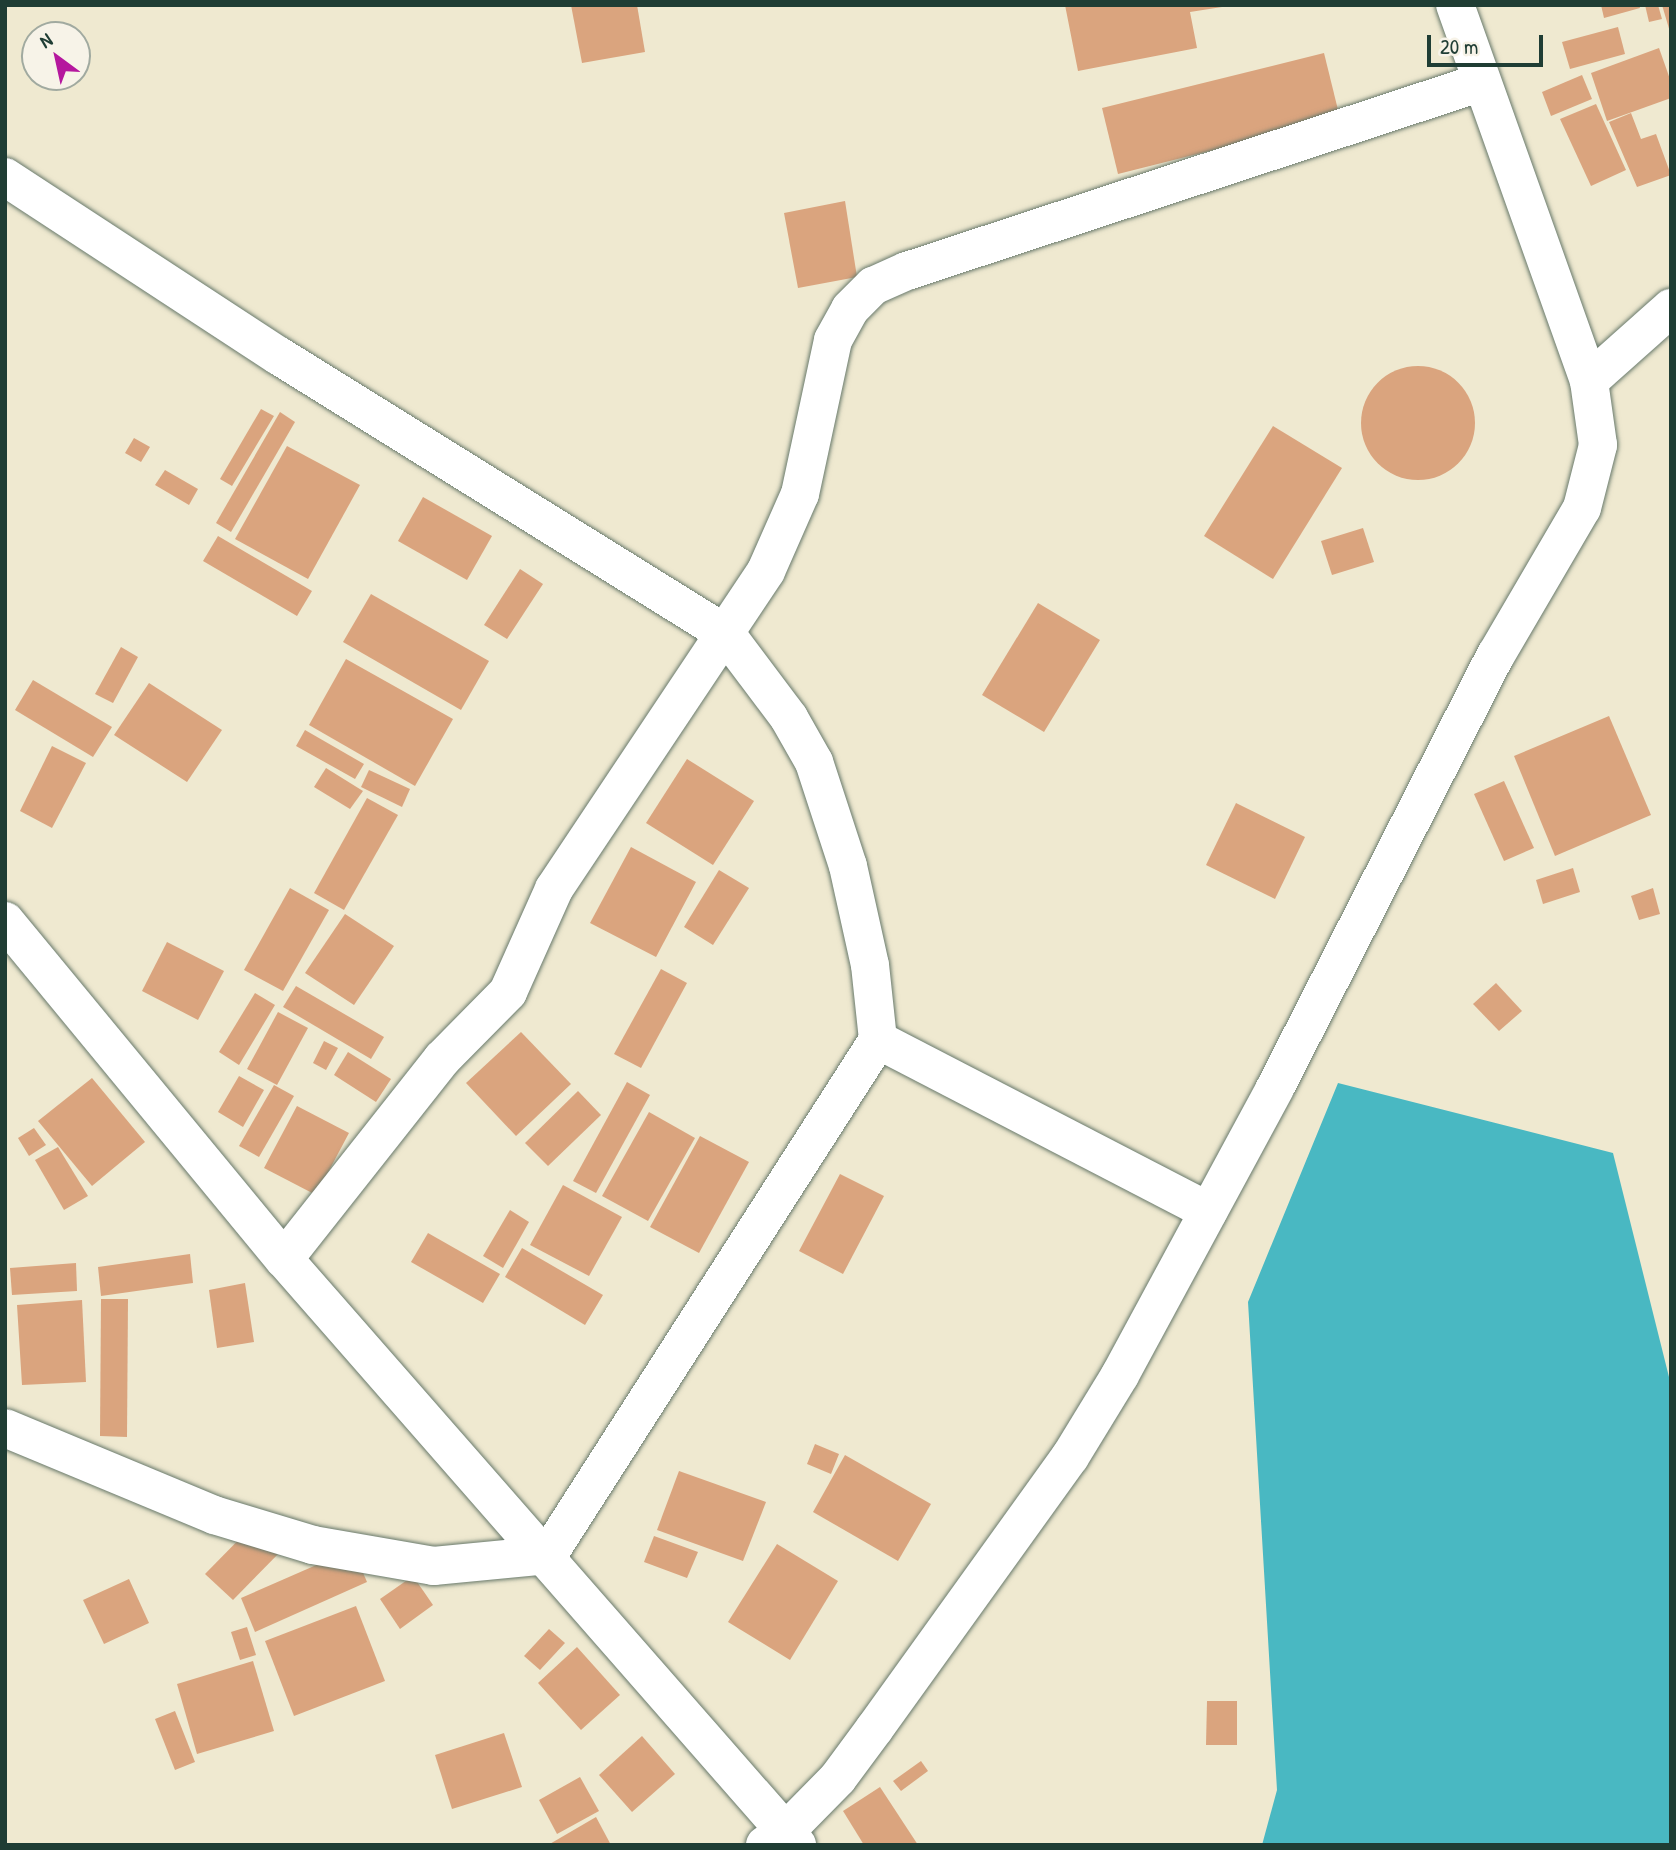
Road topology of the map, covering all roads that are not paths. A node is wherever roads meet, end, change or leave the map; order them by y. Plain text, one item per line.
1 (1455, 5) edge
2 (1482, 82) junction
3 (5, 177) edge
4 (1671, 308) edge
5 (1589, 382) junction
6 (726, 634) junction
7 (5, 921) edge
8 (878, 1040) junction
9 (1208, 1211) junction
10 (284, 1259) junction
11 (5, 1428) edge
12 (548, 1555) junction
13 (783, 1840) edge

1 - 2 street
2 - 5 street
2 - 6 street
3 - 6 street
4 - 5 street
5 - 9 street
6 - 8 street
6 - 10 street
7 - 10 street
8 - 9 street
8 - 12 street
9 - 13 street
10 - 12 street
11 - 12 street
12 - 13 street

